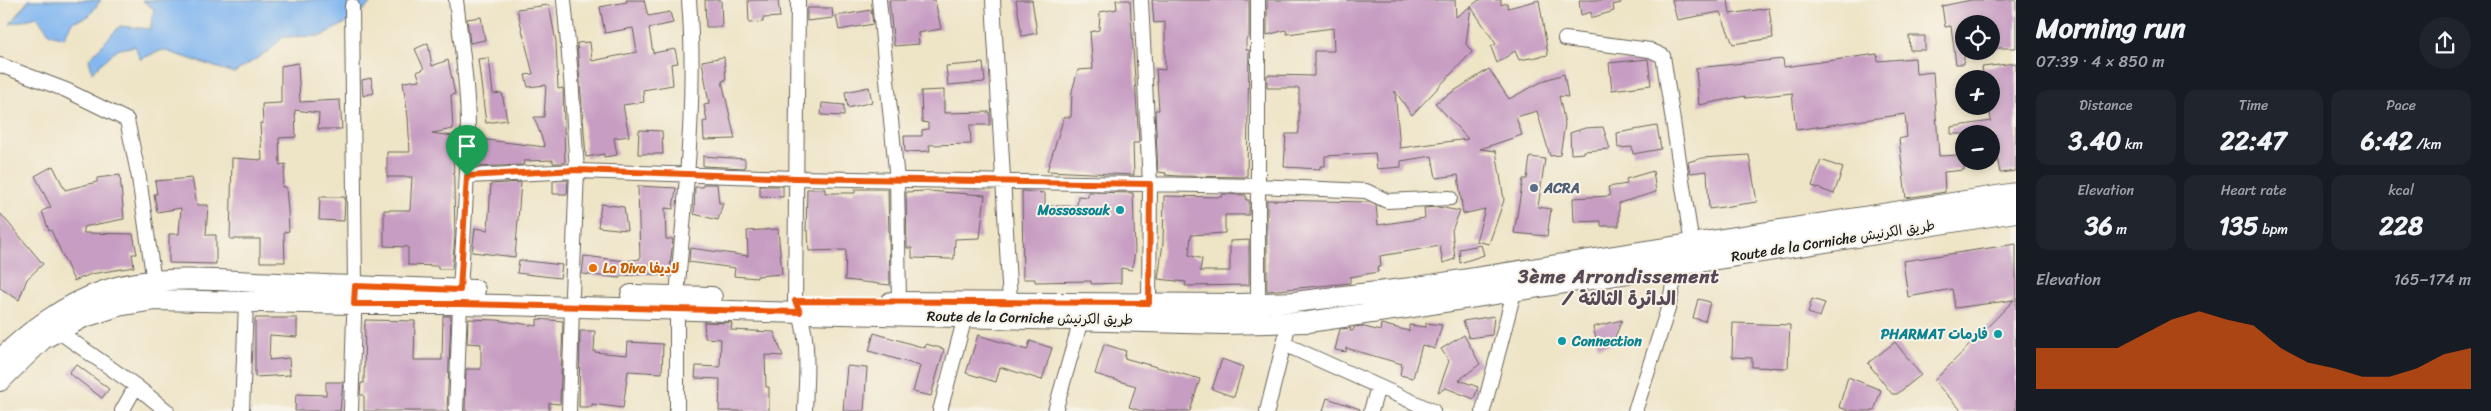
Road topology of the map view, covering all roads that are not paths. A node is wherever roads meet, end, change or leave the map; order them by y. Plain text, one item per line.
1 (456, 0) edge
2 (564, 0) edge
3 (690, 0) edge
4 (798, 0) edge
5 (879, 0) edge
6 (993, 0) edge
7 (1141, 0) edge
8 (1258, 0) edge
9 (352, 6) dead end
10 (1564, 39) dead end
11 (0, 65) edge
12 (577, 170) junction
13 (687, 175) junction
14 (467, 176) junction
15 (796, 178) junction
16 (897, 180) junction
17 (1004, 180) junction
18 (1150, 184) junction
19 (1259, 186) junction
20 (2016, 193) edge
21 (1450, 198) dead end
22 (2016, 212) edge
23 (1686, 245) junction
24 (1677, 266) junction
25 (154, 282) junction
26 (1514, 292) junction
27 (354, 295) junction
28 (460, 297) junction
29 (572, 300) junction
30 (246, 302) junction
31 (899, 302) junction
32 (1010, 302) junction
33 (677, 303) junction
34 (1149, 303) junction
35 (1258, 304) junction
36 (798, 307) junction
37 (964, 317) junction
38 (1081, 320) junction
39 (1289, 323) junction
40 (58, 331) junction
41 (1284, 344) junction
42 (0, 360) edge
43 (0, 381) edge
44 (136, 386) junction
45 (1378, 387) junction
46 (122, 411) edge
47 (167, 411) edge
48 (242, 411) edge
49 (351, 411) edge
50 (456, 411) edge
51 (569, 411) edge
52 (677, 411) edge
53 (805, 411) edge
54 (940, 411) edge
55 (1055, 411) edge
56 (1266, 411) edge
57 (1372, 411) edge
58 (1433, 411) edge
59 (1483, 411) edge
60 (1635, 411) edge

1 - 14 street
2 - 12 street
3 - 13 street
4 - 15 street
5 - 16 street
6 - 17 street
7 - 18 street
8 - 19 street
9 - 27 street
10 - 23 street
11 - 25 street
12 - 13 street
12 - 14 street
12 - 29 street
13 - 15 street
13 - 33 street
14 - 28 street
15 - 16 street
15 - 36 street
16 - 17 street
16 - 31 street
17 - 18 street
17 - 32 street
18 - 19 street
18 - 34 street
19 - 21 street
19 - 35 street
20 - 23 street, Route de la Corniche طريق الكرنيش
22 - 24 street, Route de la Corniche طريق الكرنيش
23 - 24 street
23 - 35 street, Route de la Corniche طريق الكرنيش
24 - 26 street, Route de la Corniche طريق الكرنيش
24 - 60 street
25 - 27 street, Route de la Corniche طريق الكرنيش
25 - 42 street, Route de la Corniche طريق الكرنيش
26 - 39 street, Route de la Corniche طريق الكرنيش
26 - 59 street
27 - 28 street, Route de la Corniche طريق الكرنيش
27 - 30 street, Route de la Corniche طريق الكرنيش
27 - 49 street
28 - 29 street, Route de la Corniche طريق الكرنيش
28 - 50 street
29 - 33 street, Route de la Corniche طريق الكرنيش
29 - 51 street
30 - 40 street, Route de la Corniche طريق الكرنيش
30 - 48 street
31 - 32 street, Route de la Corniche طريق الكرنيش
31 - 36 street, Route de la Corniche طريق الكرنيش
32 - 34 street, Route de la Corniche طريق الكرنيش
33 - 36 street, Route de la Corniche طريق الكرنيش
33 - 52 street
34 - 35 street, Route de la Corniche طريق الكرنيش
36 - 37 street, Route de la Corniche طريق الكرنيش
36 - 53 street
37 - 38 street, Route de la Corniche طريق الكرنيش
37 - 54 street
38 - 39 street, Route de la Corniche طريق الكرنيش
38 - 55 street
39 - 41 street
40 - 43 street, Route de la Corniche طريق الكرنيش
40 - 44 street
41 - 45 street
41 - 56 street
44 - 46 street
44 - 47 street
45 - 57 street
45 - 58 street

